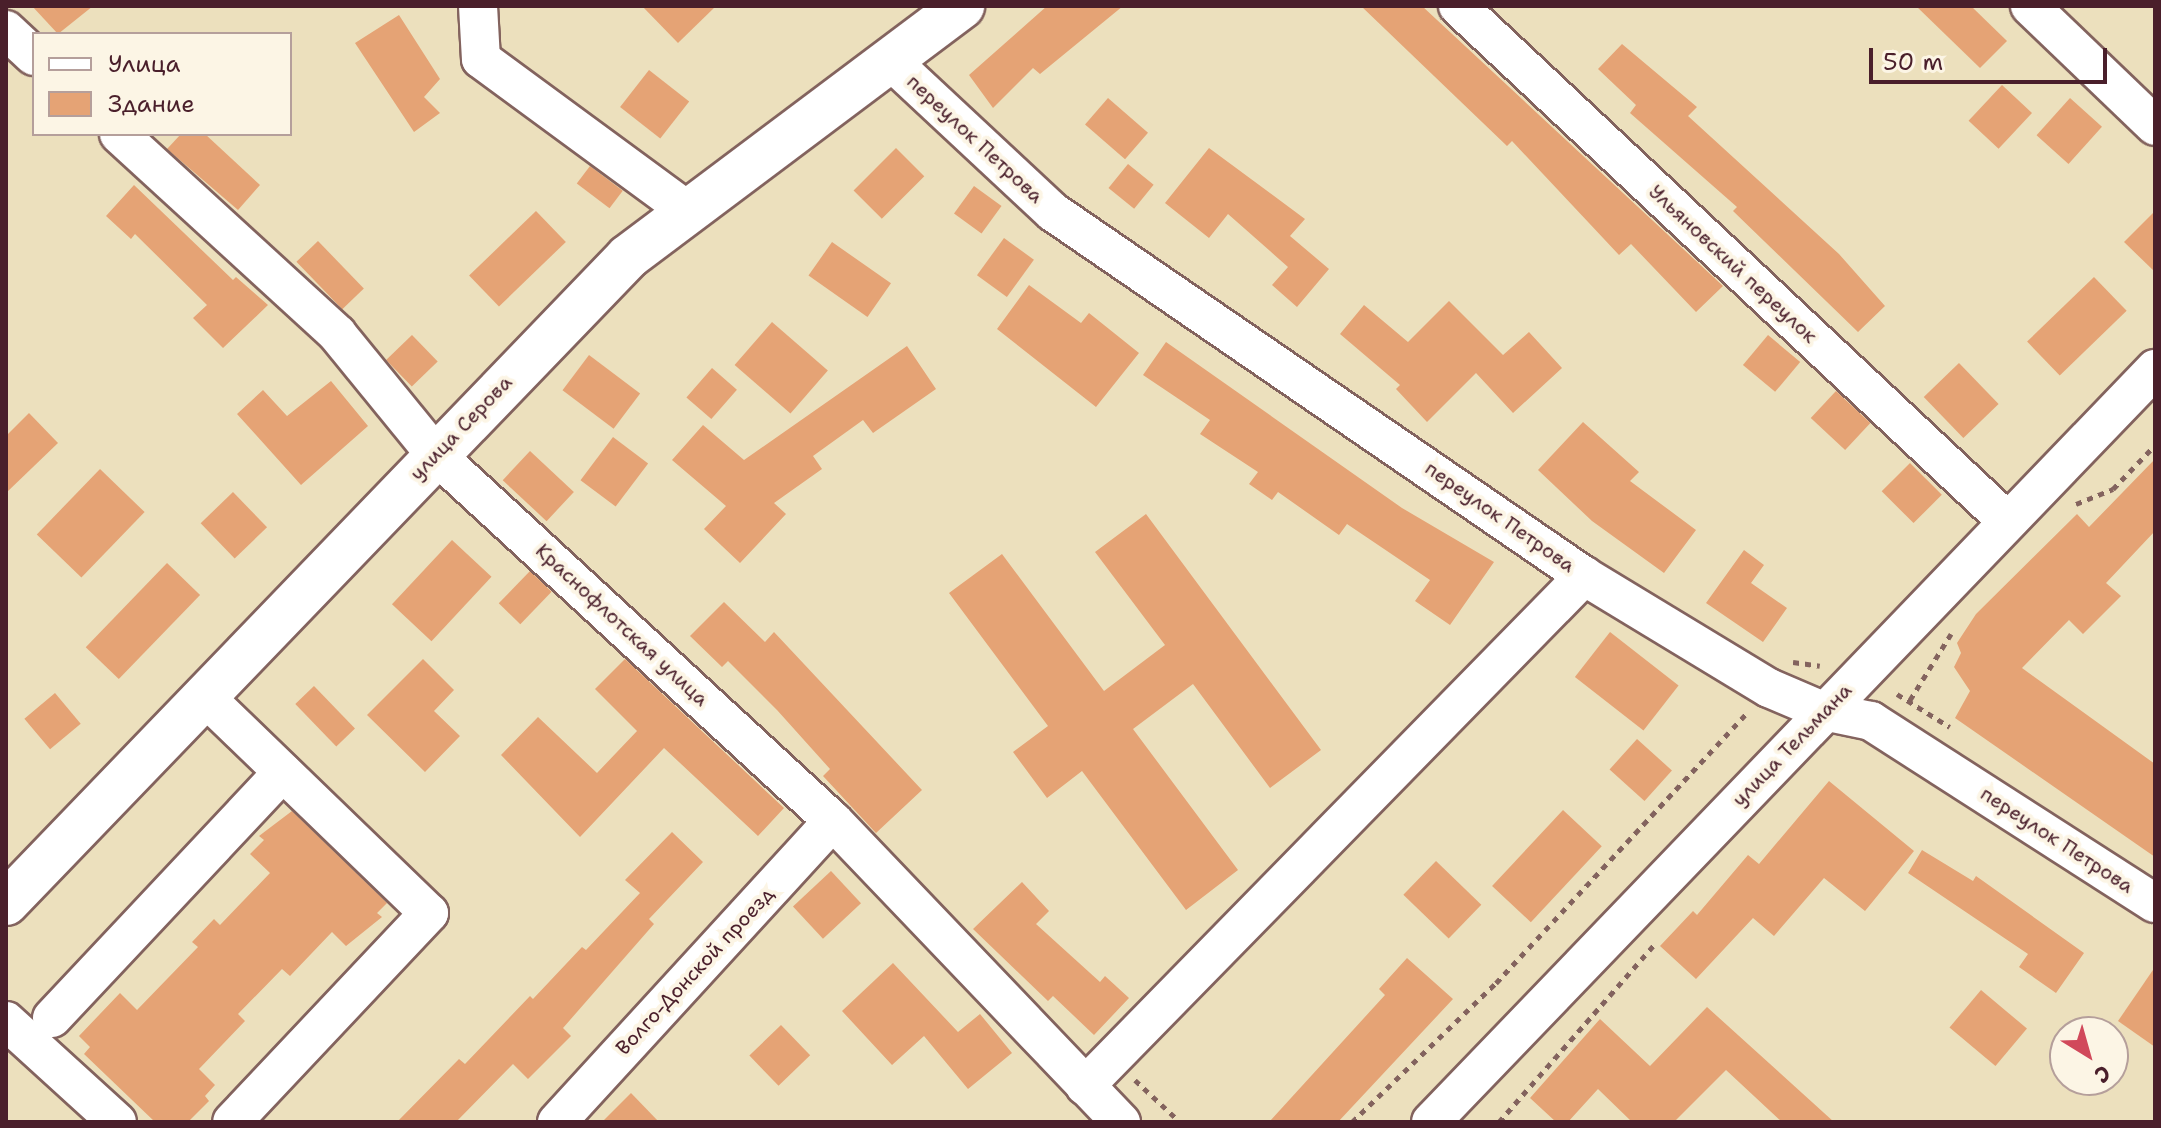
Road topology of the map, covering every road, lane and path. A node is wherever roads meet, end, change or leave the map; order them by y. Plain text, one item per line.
1 (478, 6) edge
2 (962, 6) edge
3 (1458, 6) edge
4 (2030, 6) edge
5 (6, 30) edge
6 (32, 54) edge
7 (890, 60) junction
8 (2155, 126) edge
9 (121, 136) edge
10 (689, 212) junction
11 (2155, 369) edge
12 (2155, 445) edge
13 (435, 454) junction
14 (2071, 506) dead end
15 (2008, 522) junction
16 (1584, 576) junction
17 (1958, 622) dead end
18 (203, 695) junction
19 (1823, 711) junction
20 (1871, 721) junction
21 (283, 772) junction
22 (833, 821) junction
23 (6, 903) edge
24 (2155, 903) edge
25 (1665, 932) dead end
26 (52, 1018) dead end
27 (6, 1021) edge
28 (1085, 1086) junction
29 (117, 1122) edge
30 (232, 1122) edge
31 (557, 1122) edge
32 (1121, 1122) edge
33 (1431, 1122) edge
34 (1499, 1122) edge

1 - 10 street
2 - 7 main road, улица Серова
3 - 15 street, Ульяновский переулок
4 - 8 street
5 - 6 street
7 - 10 main road, улица Серова
7 - 16 street, переулок Петрова
9 - 13 street, Краснофлотская улица
10 - 13 main road, улица Серова
11 - 15 street, улица Тельмана
12 - 14 path
13 - 18 main road, улица Серова
13 - 22 street, Краснофлотская улица
15 - 19 street, улица Тельмана
16 - 19 street, переулок Петрова
16 - 28 street
17 - 20 path
18 - 21 street
18 - 23 main road, улица Серова
19 - 20 street, переулок Петрова
19 - 33 street, улица Тельмана
20 - 24 street, переулок Петрова
21 - 26 street
21 - 30 street
22 - 28 street, Краснофлотская улица
22 - 31 street, Волго-Донской проезд
25 - 34 path
27 - 29 street
28 - 32 street, Краснофлотская улица

